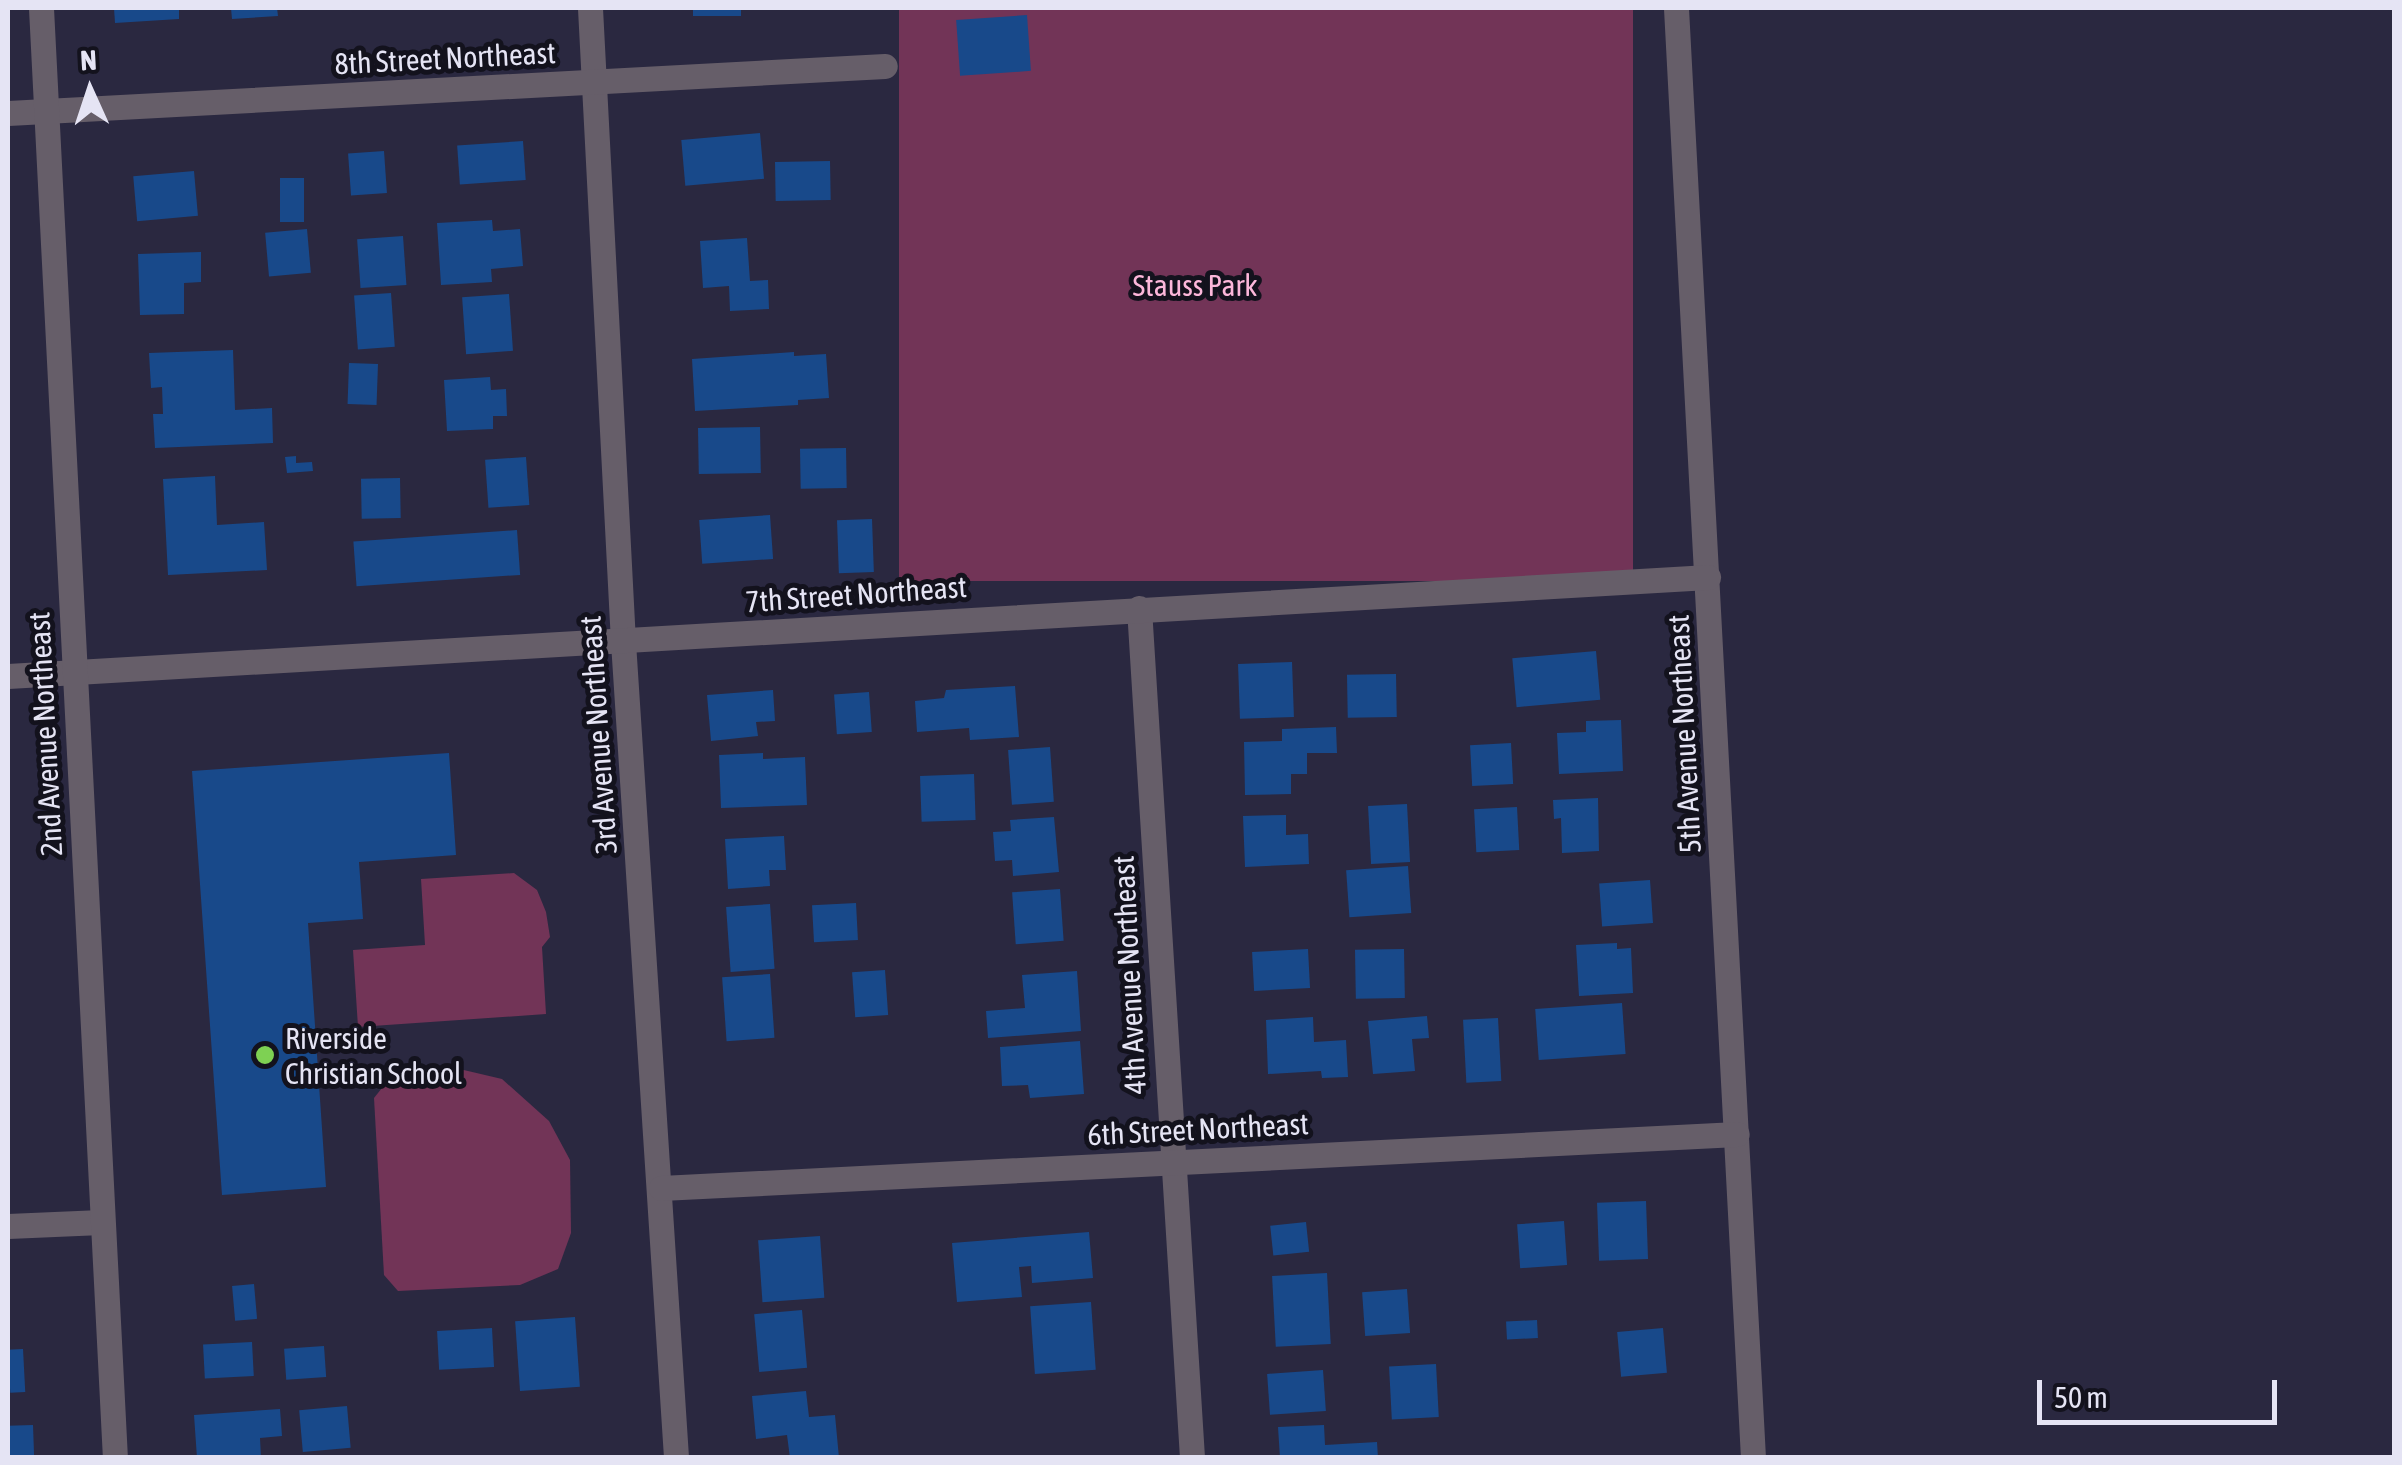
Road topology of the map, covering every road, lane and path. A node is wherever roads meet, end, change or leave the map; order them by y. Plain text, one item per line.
1 (41, 8) edge
2 (590, 8) edge
3 (1676, 8) edge
4 (886, 66) dead end
5 (594, 82) junction
6 (48, 111) junction
7 (8, 113) edge
8 (1708, 577) junction
9 (1139, 608) junction
10 (624, 642) junction
11 (74, 673) junction
12 (8, 676) edge
13 (1738, 1134) junction
14 (1173, 1163) junction
15 (662, 1188) junction
16 (101, 1222) junction
17 (8, 1226) edge
18 (116, 1458) edge
19 (676, 1458) edge
20 (1192, 1458) edge
21 (1753, 1458) edge

1 - 6 street, 2nd Avenue Northeast
2 - 5 street, 3rd Avenue Northeast
3 - 8 street, 5th Avenue Northeast
4 - 5 street, 8th Street Northeast
5 - 6 street, 8th Street Northeast
5 - 10 street, 3rd Avenue Northeast
6 - 7 street, 8th Street Northeast
6 - 11 street, 2nd Avenue Northeast
8 - 9 street, 7th Street Northeast
8 - 13 street, 5th Avenue Northeast
9 - 10 street, 7th Street Northeast
9 - 14 street, 4th Avenue Northeast
10 - 11 street, 7th Street Northeast
10 - 15 street, 3rd Avenue Northeast
11 - 12 street, 7th Street Northeast
11 - 16 street, 2nd Avenue Northeast
13 - 14 street, 6th Street Northeast
13 - 21 street, 5th Avenue Northeast
14 - 15 street, 6th Street Northeast
14 - 20 street, 4th Avenue Northeast
15 - 19 street, 3rd Avenue Northeast
16 - 17 street
16 - 18 street, 2nd Avenue Northeast

